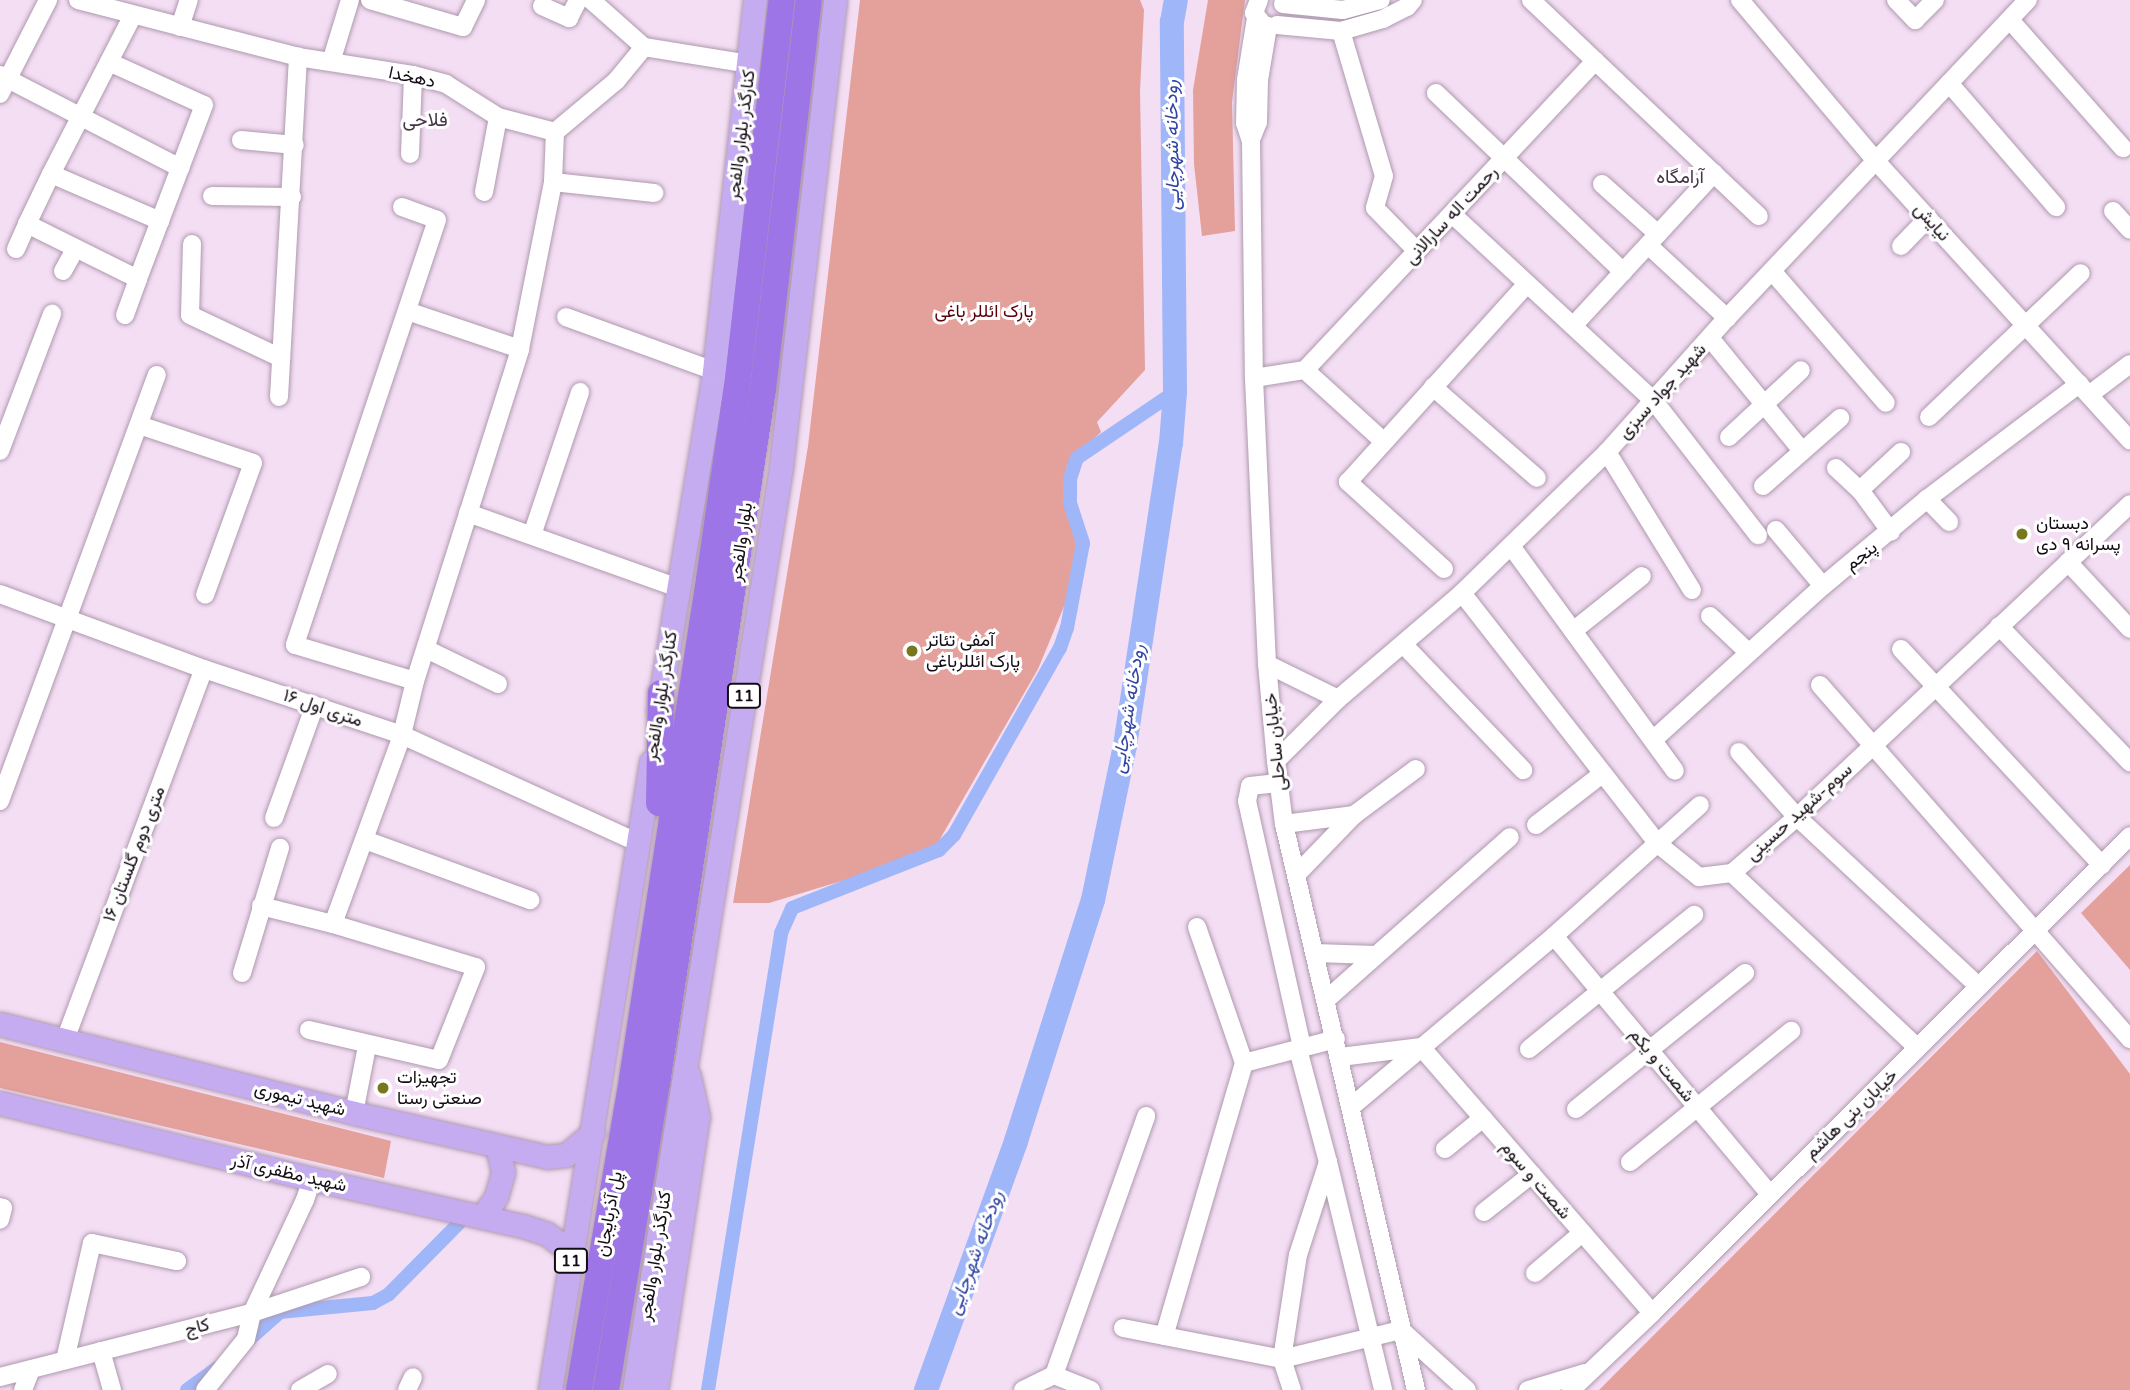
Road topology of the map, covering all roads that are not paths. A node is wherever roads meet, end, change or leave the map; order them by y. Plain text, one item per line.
1 (48, 0) edge
2 (78, 0) edge
3 (189, 0) edge
4 (350, 0) edge
5 (370, 0) edge
6 (476, 0) edge
7 (578, 0) edge
8 (591, 0) edge
9 (755, 0) edge
10 (782, 0) edge
11 (809, 0) edge
12 (835, 0) edge
13 (1259, 0) edge
14 (1381, 0) edge
15 (1413, 0) edge
16 (1531, 0) edge
17 (1740, 0) edge
18 (1896, 0) edge
19 (1936, 0) edge
20 (2028, 0) edge
21 (1282, 2) edge
22 (542, 6) dead end
23 (133, 15) junction
24 (2010, 20) junction
25 (1267, 23) junction
26 (180, 27) junction
27 (1341, 31) junction
28 (644, 47) junction
29 (298, 57) junction
30 (1595, 61) junction
31 (109, 62) junction
32 (331, 62) junction
33 (749, 64) junction
34 (413, 75) junction
35 (3, 83) edge
36 (1949, 83) junction
37 (1436, 93) dead end
38 (81, 117) junction
39 (498, 117) junction
40 (555, 132) junction
41 (241, 139) dead end
42 (295, 145) junction
43 (2123, 148) dead end
44 (410, 153) dead end
45 (1503, 159) junction
46 (1875, 160) junction
47 (180, 167) junction
48 (1714, 173) junction
49 (51, 174) junction
50 (553, 182) junction
51 (1602, 184) dead end
52 (484, 192) dead end
53 (654, 193) dead end
54 (212, 196) dead end
55 (292, 197) junction
56 (402, 207) dead end
57 (2056, 207) dead end
58 (2113, 211) dead end
59 (1452, 214) junction
60 (1759, 216) dead end
61 (1928, 218) junction
62 (160, 221) junction
63 (27, 224) junction
64 (2130, 230) edge
65 (1653, 240) junction
66 (192, 244) dead end
67 (1901, 246) dead end
68 (75, 249) junction
69 (16, 250) dead end
70 (1417, 251) junction
71 (63, 271) dead end
72 (1772, 271) junction
73 (1623, 272) junction
74 (2081, 273) dead end
75 (138, 279) junction
76 (1527, 284) junction
77 (407, 311) junction
78 (52, 314) dead end
79 (125, 316) dead end
80 (566, 317) dead end
81 (1727, 318) junction
82 (2025, 324) junction
83 (1573, 326) junction
84 (1710, 338) junction
85 (520, 349) junction
86 (281, 358) junction
87 (2130, 364) edge
88 (1306, 370) junction
89 (1801, 370) dead end
90 (714, 371) junction
91 (157, 375) dead end
92 (1254, 377) junction
93 (1433, 387) junction
94 (2084, 389) junction
95 (580, 392) dead end
96 (279, 397) dead end
97 (1654, 401) junction
98 (1886, 403) dead end
99 (1764, 404) junction
100 (1929, 417) dead end
101 (1840, 418) dead end
102 (139, 425) junction
103 (1728, 437) dead end
104 (2130, 440) edge
105 (1383, 441) junction
106 (0, 451) edge
107 (1607, 452) junction
108 (1802, 452) junction
109 (1901, 452) dead end
110 (1836, 468) dead end
111 (1537, 478) dead end
112 (1763, 486) dead end
113 (1860, 490) junction
114 (1927, 499) junction
115 (2130, 504) edge
116 (468, 513) junction
117 (1949, 522) dead end
118 (1776, 530) dead end
119 (1892, 532) junction
120 (532, 535) junction
121 (1758, 535) dead end
122 (1511, 546) junction
123 (2068, 562) junction
124 (1444, 569) dead end
125 (1642, 576) dead end
126 (1823, 586) junction
127 (679, 588) junction
128 (1692, 590) dead end
129 (1462, 593) junction
130 (0, 594) edge
131 (205, 595) dead end
132 (1710, 616) dead end
133 (66, 617) junction
134 (2000, 626) junction
135 (2130, 629) edge
136 (1573, 631) junction
137 (1404, 645) junction
138 (426, 649) junction
139 (1901, 649) dead end
140 (1748, 652) junction
141 (1267, 664) junction
142 (204, 668) junction
143 (415, 681) junction
144 (498, 684) dead end
145 (1820, 685) dead end
146 (1934, 686) junction
147 (661, 693) junction
148 (1338, 699) junction
149 (316, 705) junction
150 (402, 735) junction
151 (1653, 740) junction
152 (1872, 745) junction
153 (1739, 752) dead end
154 (1276, 761) junction
155 (2130, 762) edge
156 (1416, 769) dead end
157 (1523, 771) dead end
158 (1675, 771) dead end
159 (1601, 775) junction
160 (1278, 783) junction
161 (0, 801) edge
162 (699, 805) junction
163 (1700, 805) dead end
164 (1354, 815) junction
165 (1797, 817) junction
166 (274, 818) dead end
167 (1284, 824) junction
168 (1536, 825) dead end
169 (2130, 836) edge
170 (1510, 837) dead end
171 (365, 840) junction
172 (639, 843) junction
173 (1658, 844) junction
174 (280, 848) dead end
175 (2102, 865) junction
176 (1732, 873) junction
177 (1296, 875) junction
178 (530, 900) dead end
179 (658, 900) junction
180 (261, 906) junction
181 (1694, 915) dead end
182 (333, 924) junction
183 (1197, 927) dead end
184 (2036, 931) junction
185 (1554, 936) junction
186 (1315, 953) junction
187 (1375, 955) junction
188 (242, 973) dead end
189 (1745, 973) dead end
190 (699, 985) junction
191 (1979, 987) junction
192 (1601, 992) junction
193 (1327, 999) junction
194 (0, 1024) edge
195 (309, 1030) dead end
196 (1791, 1031) dead end
197 (2130, 1039) edge
198 (65, 1040) junction
199 (368, 1046) junction
200 (1421, 1046) junction
201 (1338, 1048) junction
202 (1917, 1048) junction
203 (1300, 1049) junction
204 (1529, 1049) dead end
205 (1650, 1050) junction
206 (1244, 1063) junction
207 (686, 1065) junction
208 (645, 1081) junction
209 (0, 1103) edge
210 (1351, 1107) junction
211 (1697, 1107) junction
212 (1576, 1109) dead end
213 (354, 1113) junction
214 (1146, 1116) dead end
215 (1483, 1118) junction
216 (593, 1132) junction
217 (497, 1147) junction
218 (1445, 1149) dead end
219 (1328, 1162) junction
220 (1630, 1162) dead end
221 (1532, 1174) junction
222 (312, 1179) junction
223 (1769, 1193) junction
224 (0, 1208) edge
225 (1484, 1212) dead end
226 (482, 1217) junction
227 (0, 1220) edge
228 (1582, 1233) junction
229 (572, 1254) junction
230 (177, 1261) dead end
231 (1535, 1273) dead end
232 (361, 1277) dead end
233 (253, 1313) junction
234 (1652, 1313) junction
235 (1123, 1328) dead end
236 (1401, 1330) junction
237 (1164, 1336) junction
238 (1371, 1337) junction
239 (101, 1351) junction
240 (1282, 1359) junction
241 (65, 1360) junction
242 (31, 1369) junction
243 (1591, 1371) junction
244 (328, 1374) dead end
245 (1055, 1375) junction
246 (0, 1377) edge
247 (23, 1390) edge
248 (111, 1390) edge
249 (205, 1390) edge
250 (300, 1390) edge
251 (550, 1390) edge
252 (579, 1390) edge
253 (606, 1390) edge
254 (634, 1390) edge
255 (656, 1390) edge
256 (1023, 1390) edge
257 (1091, 1390) edge
258 (1292, 1390) edge
259 (1383, 1390) edge
260 (1416, 1390) edge
261 (1467, 1390) edge
262 (1528, 1390) edge
263 (1571, 1390) edge

1 - 35 street
2 - 23 street, دهخدا
3 - 26 street
4 - 32 street
5 - 6 street
7 - 22 street
8 - 28 street
9 - 33 main road, کنارگذر بلوار والفجر
10 - 179 highway, بلوار والفجر
11 - 162 highway, بلوار والفجر / 11
12 - 190 main road, کنارگذر بلوار والفجر / 11
13 - 25 street
14 - 21 street
15 - 27 street
16 - 30 street
17 - 46 street, نیایش
18 - 19 street
20 - 24 street, شهید جواد سبزی
21 - 25 street
23 - 26 street, دهخدا
23 - 31 street
24 - 36 street, شهید جواد سبزی
24 - 43 street
25 - 27 street
25 - 92 street, خیابان ساحلی
26 - 29 street, دهخدا
27 - 70 street
28 - 33 street
28 - 40 street
29 - 32 street, دهخدا
29 - 42 street
30 - 45 street, رحمت اله سارالانی
30 - 48 street
31 - 38 street
31 - 47 street
32 - 34 street, دهخدا
33 - 90 main road, کنارگذر بلوار والفجر
34 - 39 street, دهخدا
34 - 44 street
35 - 38 street
36 - 46 street, شهید جواد سبزی
36 - 57 street
37 - 45 street
38 - 47 street
38 - 49 street
39 - 40 street, دهخدا
39 - 52 street
40 - 50 street
41 - 42 street
42 - 55 street
45 - 59 street, رحمت اله سارالانی
45 - 73 street
46 - 61 street, نیایش
46 - 72 street, شهید جواد سبزی
47 - 62 street
48 - 60 street
48 - 65 street
49 - 62 street
49 - 63 street
50 - 53 street
50 - 85 street
51 - 65 street
54 - 55 street
55 - 86 street
56 - 77 street
58 - 64 street
59 - 70 street, رحمت اله سارالانی
59 - 76 street
61 - 67 street
61 - 82 street, نیایش
62 - 75 street
63 - 68 street
63 - 69 street
65 - 73 street
65 - 81 street
66 - 86 street
68 - 71 street
68 - 75 street
70 - 88 street, رحمت اله سارالانی
72 - 81 street, شهید جواد سبزی
72 - 98 street
73 - 83 street
74 - 82 street
75 - 79 street
76 - 83 street
76 - 93 street
77 - 85 street
77 - 143 street
78 - 106 street
80 - 90 street
81 - 84 street, شهید جواد سبزی
82 - 94 street, نیایش
82 - 100 street
83 - 97 street
84 - 97 street, شهید جواد سبزی
84 - 99 street
85 - 116 street
86 - 96 street
87 - 94 street, پنجم
88 - 92 street
88 - 105 street
89 - 99 street
90 - 127 main road, کنارگذر بلوار والفجر
91 - 102 street
92 - 141 street, خیابان ساحلی
93 - 105 street
93 - 111 street
94 - 104 street, نیایش
94 - 114 street, پنجم
95 - 120 street
97 - 107 street, شهید جواد سبزی
97 - 121 street
99 - 103 street
99 - 108 street
101 - 108 street
102 - 131 street
102 - 133 street
105 - 124 street
107 - 122 street, شهید جواد سبزی
107 - 128 street
108 - 112 street
109 - 113 street
110 - 113 street
113 - 119 street
114 - 117 street
114 - 119 street, پنجم
115 - 123 street, سوم-شهید حسینی
116 - 120 street
116 - 138 street
118 - 126 street
119 - 126 street, پنجم
120 - 127 street
122 - 129 street, شهید جواد سبزی
122 - 136 street
123 - 134 street, سوم-شهید حسینی
123 - 135 street
125 - 136 street
126 - 140 street, پنجم
127 - 147 main road, کنارگذر بلوار والفجر
129 - 137 street, شهید جواد سبزی
129 - 159 street, سوم-شهید حسینی
130 - 133 street, ۱۶ متری اول
132 - 140 street
133 - 142 street, ۱۶ متری اول
133 - 161 street
134 - 146 street, سوم-شهید حسینی
134 - 155 street
136 - 151 street
137 - 148 street, شهید جواد سبزی
137 - 157 street
138 - 143 street
138 - 144 street
139 - 146 street
140 - 151 street, پنجم
141 - 148 street
141 - 154 street, خیابان ساحلی
142 - 149 street, ۱۶ متری اول
142 - 198 street, ۱۶ متری دوم گلستان
143 - 150 street
145 - 152 street
146 - 152 street, سوم-شهید حسینی
146 - 175 street
147 - 172 main road, کنارگذر بلوار والفجر
147 - 179 highway
148 - 154 street, شهید جواد سبزی
149 - 150 street, ۱۶ متری اول
149 - 166 street
150 - 171 street
150 - 172 street, ۱۶ متری اول
151 - 158 street
152 - 165 street, سوم-شهید حسینی
152 - 184 street
153 - 165 street
154 - 160 street, خیابان ساحلی
156 - 164 street
159 - 168 street
159 - 173 street, سوم-شهید حسینی
160 - 167 street, خیابان ساحلی
160 - 203 street
162 - 190 main road
162 - 208 highway, بلوار والفجر / 11
163 - 173 street
164 - 167 street
164 - 177 street
165 - 176 street, سوم-شهید حسینی
165 - 191 street
167 - 177 street, خیابان ساحلی
169 - 175 street, خیابان بنی هاشم
170 - 187 street
171 - 178 street
171 - 182 street
172 - 216 main road, کنارگذر بلوار والفجر
173 - 176 street, سوم-شهید حسینی
173 - 185 street
174 - 180 street
175 - 184 street, خیابان بنی هاشم
176 - 202 street
177 - 186 street, خیابان ساحلی
179 - 208 highway, بلوار والفجر
180 - 182 street
180 - 188 street
181 - 192 street
182 - 199 street
183 - 206 street
184 - 191 street, خیابان بنی هاشم
184 - 197 street
185 - 192 street, شصت و یکم
185 - 200 street
186 - 187 street
186 - 193 street, خیابان ساحلی
187 - 193 street
189 - 205 street
190 - 207 main road, کنارگذر بلوار والفجر / 11
191 - 202 street, خیابان بنی هاشم
192 - 204 street
192 - 205 street, شصت و یکم
193 - 201 street, خیابان ساحلی
194 - 198 main road, شهید تیموری
195 - 199 street
196 - 211 street
198 - 213 main road, شهید تیموری
199 - 213 street
200 - 201 street
200 - 210 street
200 - 215 street, شصت و سوم
201 - 203 street
201 - 210 street, خیابان ساحلی
202 - 223 street, خیابان بنی هاشم
203 - 206 street
203 - 219 street
205 - 211 street, شصت و یکم
205 - 212 street
206 - 237 street
207 - 254 main road, کنارگذر بلوار والفجر / 11
207 - 255 main road
208 - 252 highway, پل آذربایجان
208 - 253 highway, پل آذربایجان
209 - 222 main road, شهید مظفری آذر
210 - 236 street, خیابان ساحلی
211 - 220 street
211 - 223 street, شصت و یکم
213 - 217 main road, شهید تیموری
214 - 245 street
215 - 218 street
215 - 221 street, شصت و سوم
216 - 217 main road, شهید تیموری
216 - 229 main road, کنارگذر بلوار والفجر / 11
217 - 226 main road
219 - 238 street
219 - 240 street
221 - 225 street
221 - 228 street, شصت و سوم
222 - 226 main road, شهید مظفری آذر
222 - 233 street
223 - 234 street, خیابان بنی هاشم
224 - 227 street
226 - 229 main road, شهید مظفری آذر
228 - 231 street
228 - 234 street, شصت و سوم
229 - 251 main road, کنارگذر بلوار والفجر / 11
230 - 241 street
232 - 233 street, کاج
233 - 239 street, کاج
233 - 249 street
234 - 243 street, خیابان بنی هاشم
235 - 237 street
236 - 238 street
236 - 260 street, خیابان ساحلی
236 - 261 street
237 - 240 street
238 - 240 street
238 - 259 street
239 - 241 street, کاج
239 - 248 street
240 - 258 street
241 - 242 street, کاج
242 - 246 street, کاج
242 - 247 street
243 - 262 street
243 - 263 street, خیابان بنی هاشم
244 - 250 street
245 - 256 street
245 - 257 street

